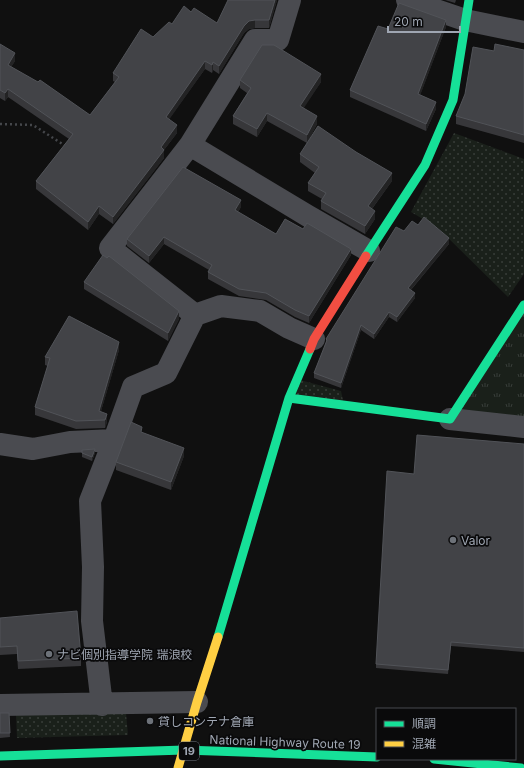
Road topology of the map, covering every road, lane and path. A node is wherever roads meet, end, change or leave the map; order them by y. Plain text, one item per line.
1 (290, 0) edge
2 (407, 0) edge
3 (467, 10) edge
4 (524, 32) edge
5 (0, 124) edge
6 (190, 145) junction
7 (71, 150) edge
8 (369, 251) junction
9 (524, 305) edge
10 (195, 315) junction
11 (314, 340) junction
12 (289, 398) junction
13 (450, 419) junction
14 (524, 427) edge
15 (114, 440) junction
16 (0, 444) edge
17 (197, 702) junction
18 (0, 705) edge
19 (102, 705) junction
20 (184, 750) junction
21 (0, 756) edge
22 (376, 757) edge
23 (444, 760) edge
24 (178, 768) edge
25 (521, 768) edge

1 - 6 street
2 - 3 street
3 - 4 street
3 - 8 main road
5 - 7 path
6 - 8 street
6 - 10 street
8 - 11 main road
9 - 13 main road
10 - 11 street
10 - 15 street
11 - 12 main road
12 - 13 main road
12 - 17 main road
13 - 14 street
15 - 16 street
15 - 19 street
17 - 19 street
17 - 20 main road
18 - 19 street
20 - 21 main road, National Highway Route 19 / 19
20 - 22 main road, National Highway Route 19 / 19
20 - 24 main road
23 - 25 main road

